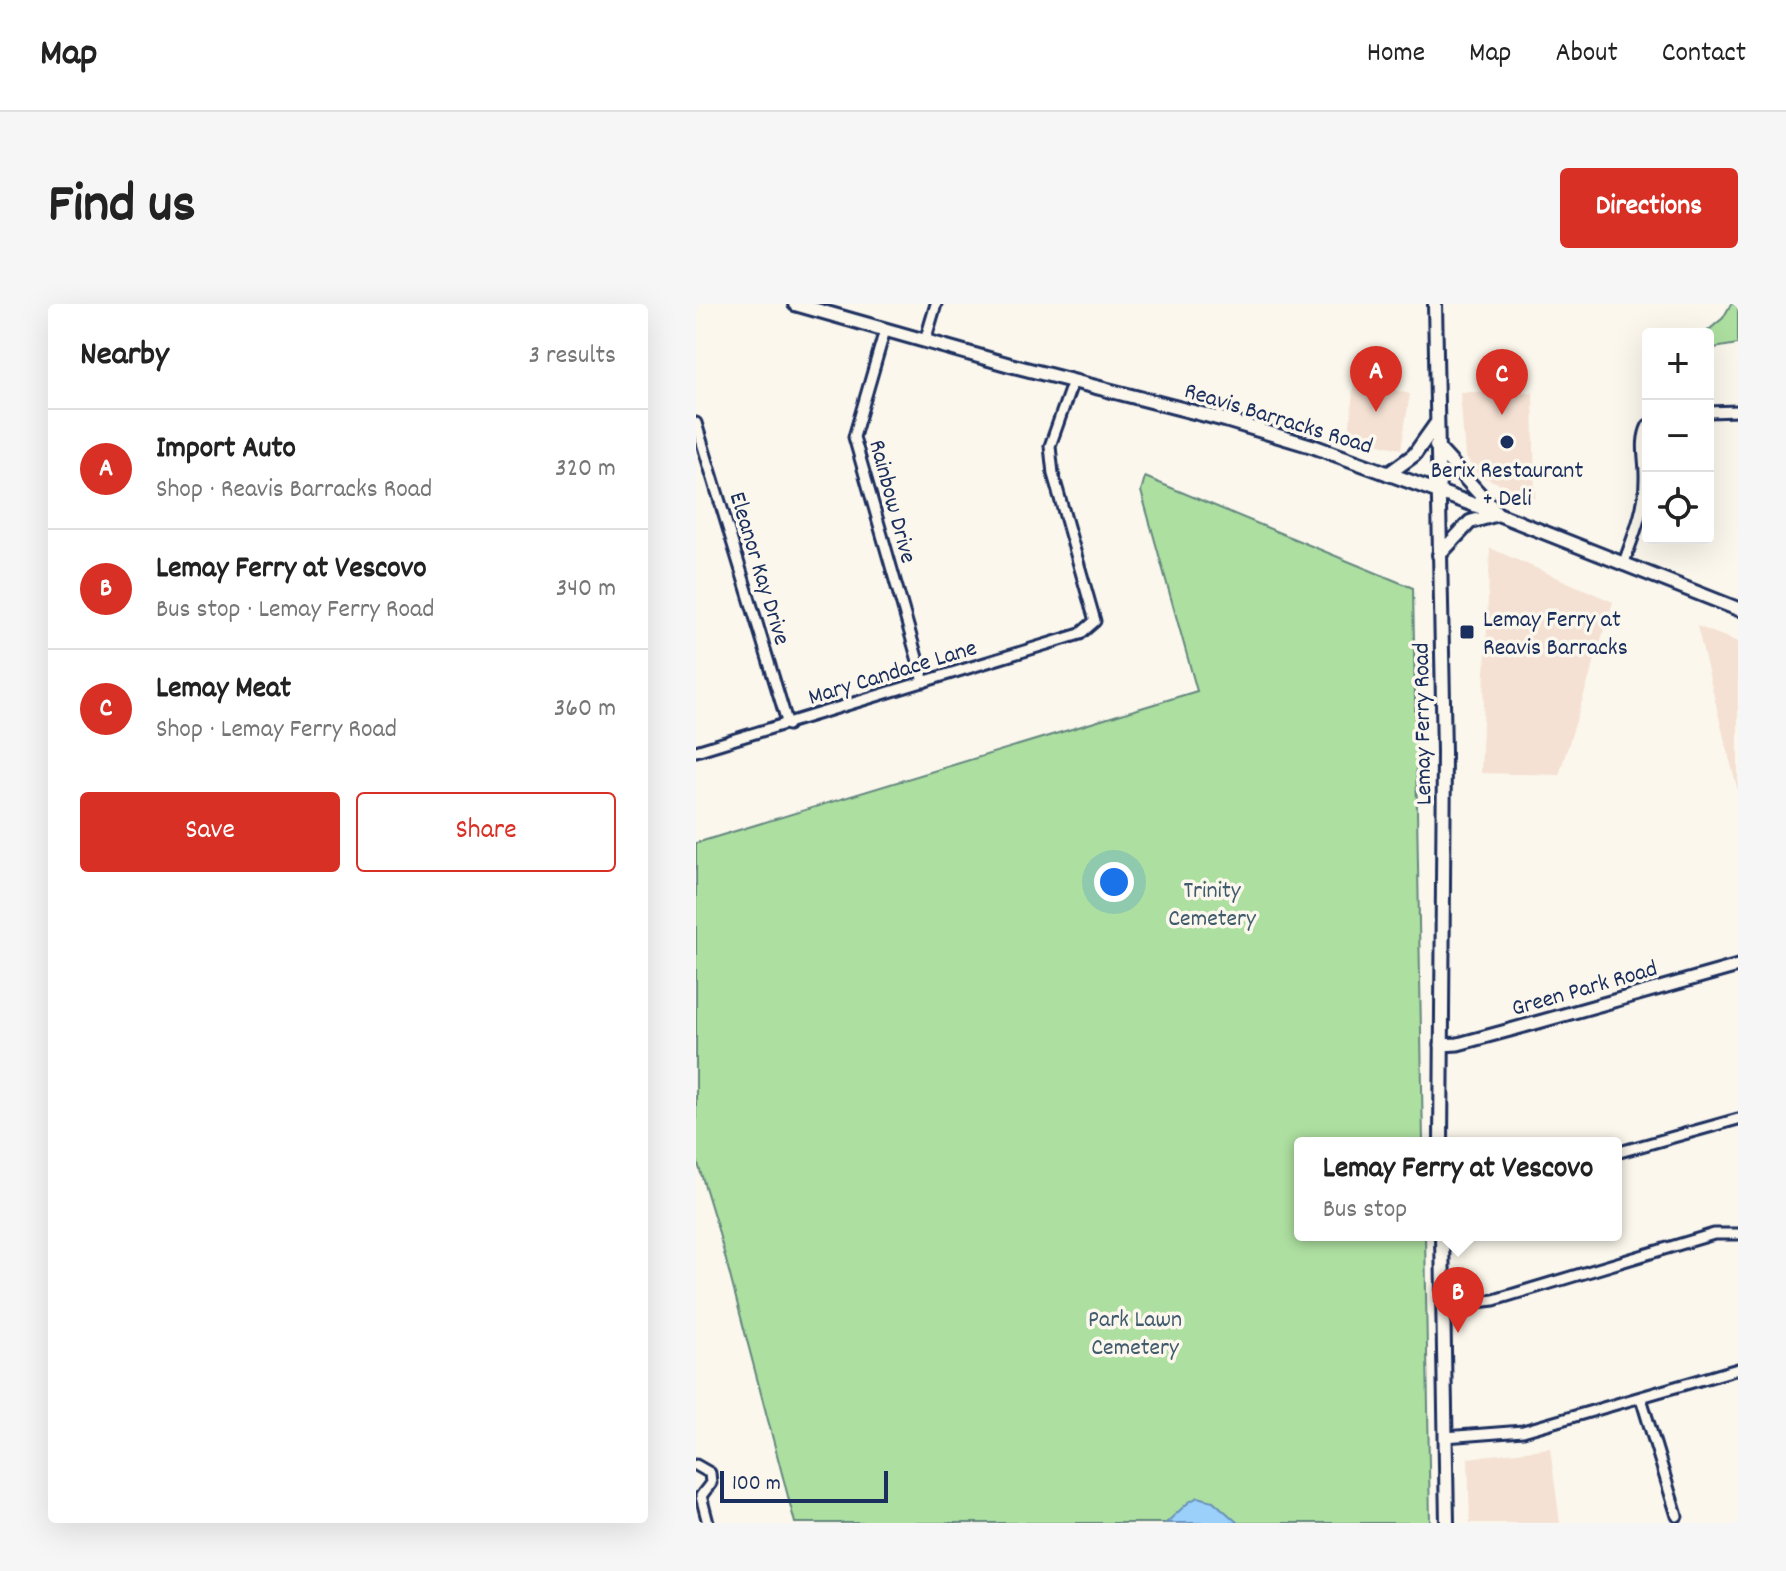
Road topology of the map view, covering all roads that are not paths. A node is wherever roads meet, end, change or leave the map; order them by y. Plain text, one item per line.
1 (795, 304) edge
2 (936, 304) edge
3 (1435, 304) edge
4 (885, 330) junction
5 (925, 341) junction
6 (1073, 381) junction
7 (1738, 411) edge
8 (1714, 412) edge
9 (696, 423) edge
10 (1436, 424) junction
11 (1436, 446) junction
12 (1644, 472) edge
13 (1388, 474) junction
14 (1437, 492) junction
15 (1498, 514) junction
16 (1439, 555) junction
17 (1623, 565) junction
18 (1738, 609) edge
19 (924, 682) junction
20 (788, 725) junction
21 (696, 751) edge
22 (1738, 966) edge
23 (1441, 1045) junction
24 (1738, 1119) edge
25 (1441, 1137) edge
26 (1622, 1151) edge
27 (1738, 1234) edge
28 (1442, 1241) edge
29 (1443, 1306) junction
30 (1738, 1369) edge
31 (1641, 1398) junction
32 (1445, 1437) junction
33 (696, 1465) edge
34 (698, 1496) edge
35 (1677, 1516) dead end
36 (708, 1523) edge
37 (1447, 1523) edge

1 - 4 main road, Reavis Barracks Road
2 - 5 street
3 - 10 main road, Lemay Ferry Road
4 - 5 main road, Reavis Barracks Road
4 - 19 street, Rainbow Drive
5 - 6 main road, Reavis Barracks Road
6 - 13 main road, Reavis Barracks Road
6 - 19 street, Mary Candace Lane
7 - 8 street
9 - 20 street, Eleanor Kay Drive
10 - 11 main road, Lemay Ferry Road
10 - 13 main road
11 - 14 main road, Lemay Ferry Road
11 - 15 main road
12 - 17 street
13 - 14 main road, Reavis Barracks Road
14 - 15 main road, Reavis Barracks Road
14 - 16 main road, Lemay Ferry Road
15 - 16 main road
15 - 17 main road, Reavis Barracks Road
16 - 23 main road, Lemay Ferry Road
17 - 18 main road, Reavis Barracks Road
19 - 20 street, Mary Candace Lane
20 - 21 street, Mary Candace Lane
22 - 23 street, Green Park Road
23 - 25 main road, Lemay Ferry Road
24 - 26 street
27 - 29 street
28 - 29 main road
29 - 32 main road
30 - 31 street
31 - 32 street
31 - 35 street
32 - 37 main road
33 - 34 street
34 - 36 street

